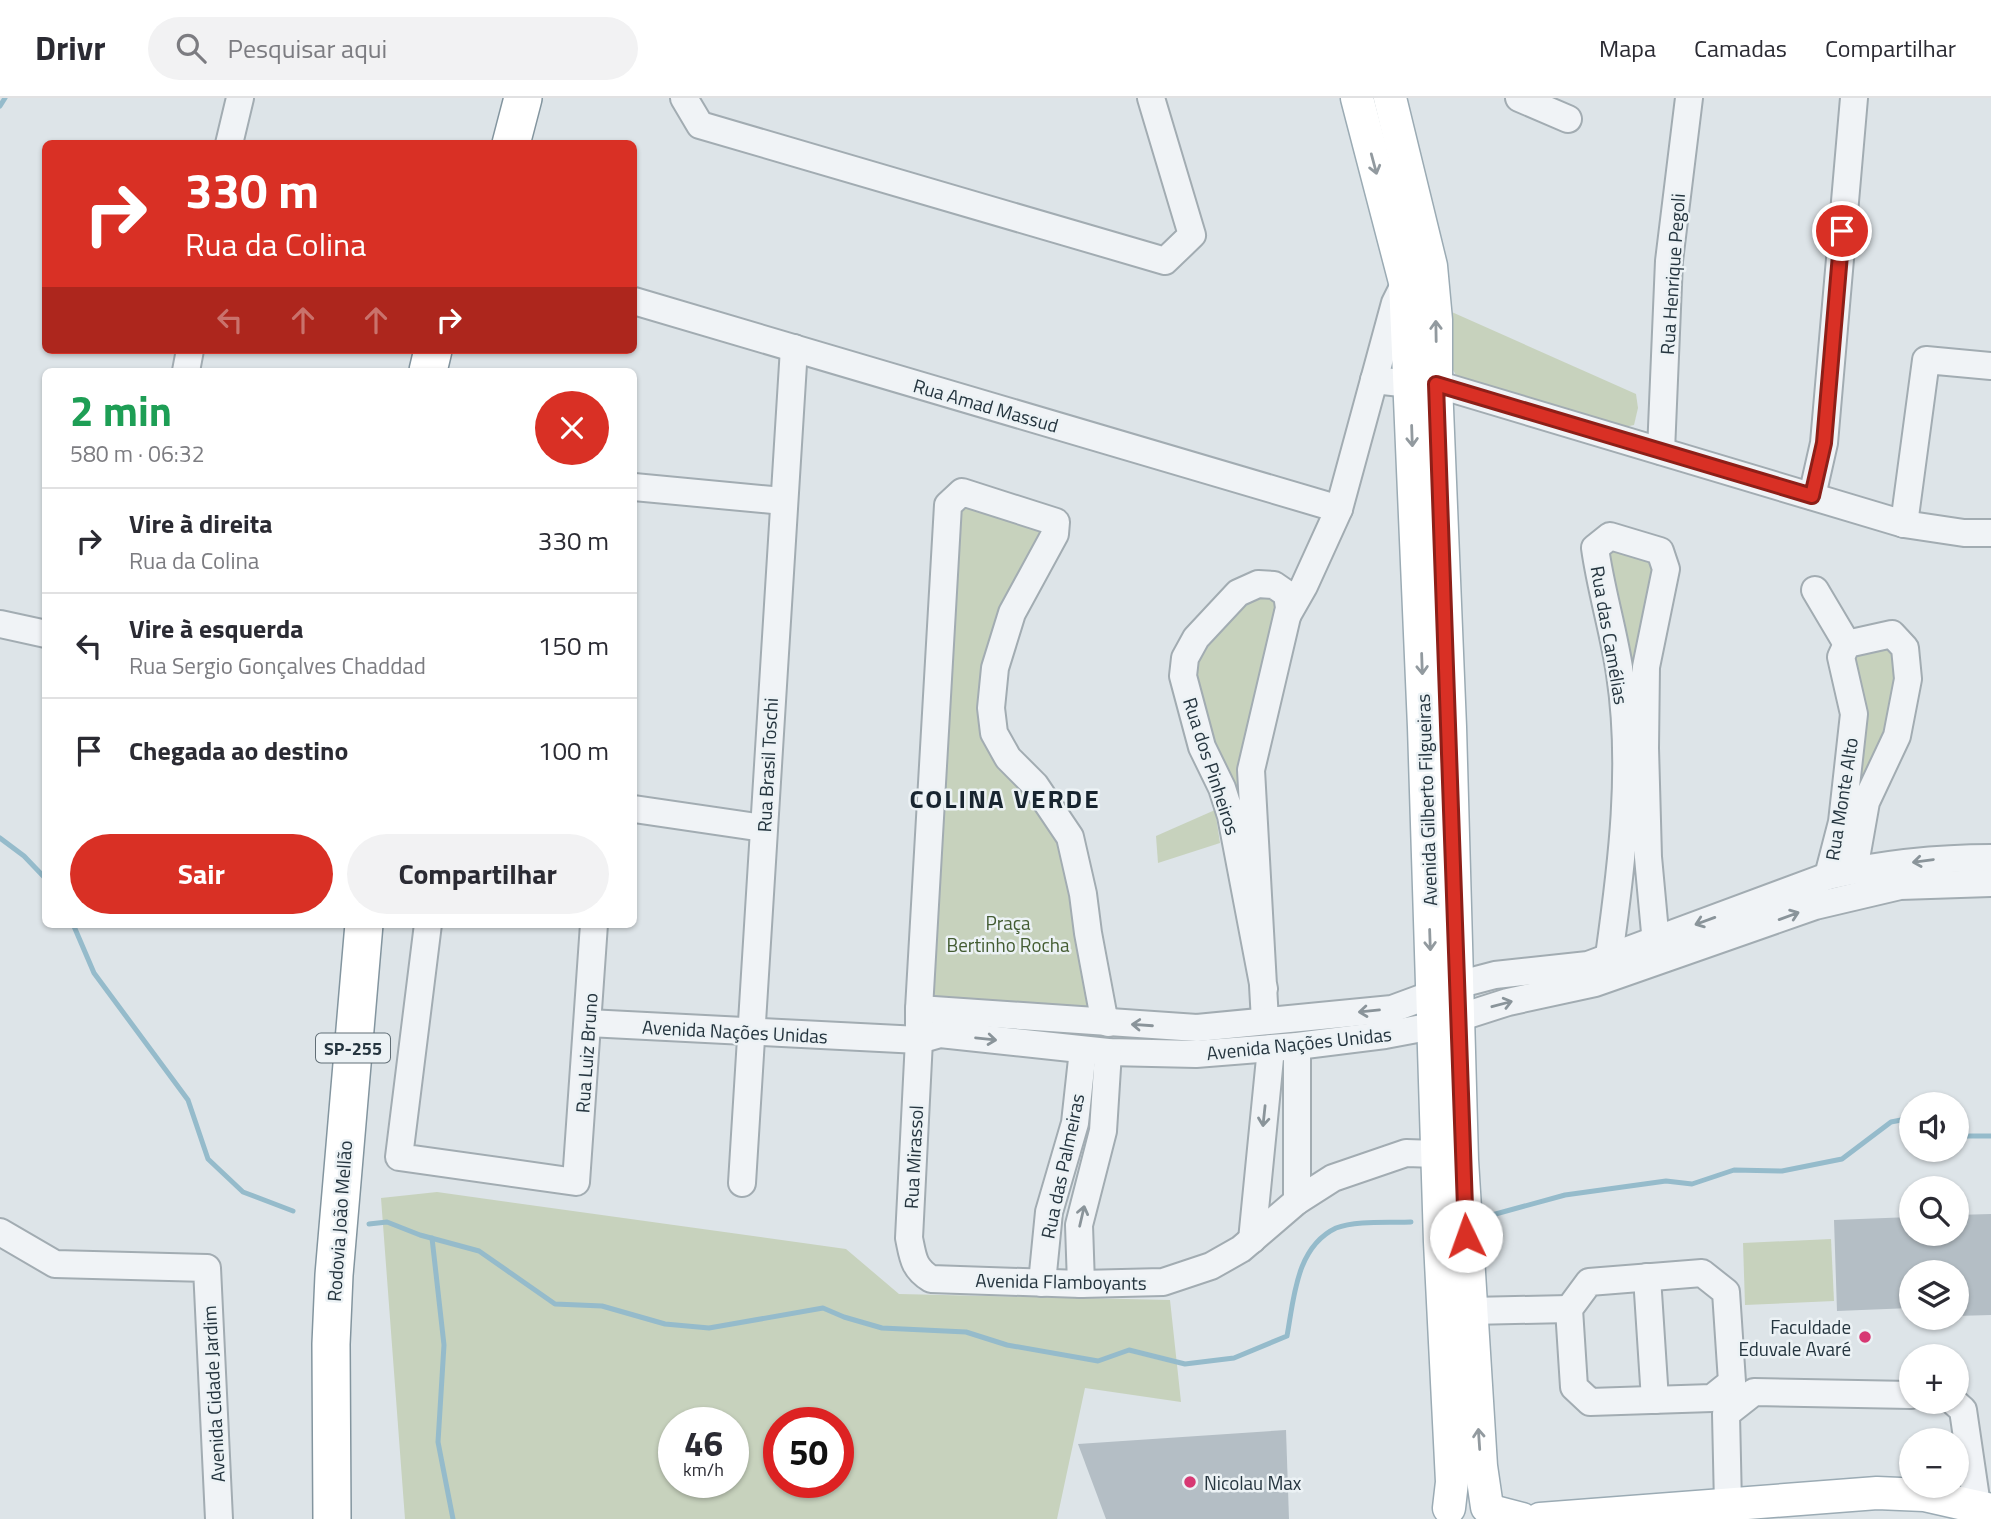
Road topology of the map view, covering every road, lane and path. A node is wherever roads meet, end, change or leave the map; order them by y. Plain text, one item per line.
1 (240, 98) edge
2 (499, 98) edge
3 (523, 98) edge
4 (684, 98) edge
5 (1151, 98) edge
6 (1357, 98) edge
7 (1390, 98) edge
8 (1519, 98) edge
9 (1689, 98) edge
10 (1854, 98) edge
11 (1568, 119) dead end
12 (230, 140) edge
13 (488, 140) edge
14 (511, 140) edge
15 (1418, 274) junction
16 (637, 302) edge
17 (794, 348) junction
18 (1991, 366) edge
19 (1374, 380) junction
20 (1423, 384) junction
21 (1661, 451) junction
22 (637, 487) edge
23 (1812, 496) junction
24 (783, 501) junction
25 (1339, 509) junction
26 (1904, 524) junction
27 (1991, 533) edge
28 (1815, 590) dead end
29 (1288, 614) junction
30 (0, 624) edge
31 (42, 634) edge
32 (1847, 644) junction
33 (637, 809) edge
34 (763, 828) junction
35 (1991, 858) edge
36 (1854, 870) junction
37 (1828, 876) junction
38 (1991, 883) edge
39 (341, 928) edge
40 (364, 928) edge
41 (428, 928) edge
42 (594, 928) edge
43 (1656, 951) junction
44 (1609, 956) junction
45 (1264, 989) junction
46 (1444, 990) junction
47 (919, 1009) junction
48 (1265, 1021) junction
49 (1445, 1021) junction
50 (588, 1023) junction
51 (1108, 1023) junction
52 (751, 1031) junction
53 (919, 1040) junction
54 (1284, 1047) junction
55 (1096, 1051) junction
56 (1449, 1157) junction
57 (742, 1183) dead end
58 (1297, 1201) junction
59 (0, 1231) edge
60 (1252, 1240) junction
61 (919, 1272) joint
62 (1647, 1277) junction
63 (1042, 1283) junction
64 (1081, 1283) junction
65 (1569, 1309) junction
66 (1470, 1311) junction
67 (1460, 1376) junction
68 (1899, 1395) edge
69 (1655, 1400) junction
70 (1964, 1414) edge
71 (1980, 1505) edge
72 (1740, 1512) edge
73 (1445, 1514) edge
74 (1501, 1514) edge
75 (219, 1519) edge
76 (311, 1519) edge
77 (332, 1519) edge
78 (1540, 1519) edge
79 (1936, 1519) edge

1 - 12 street
2 - 13 highway
3 - 14 highway
4 - 5 street
6 -> 15 main road, Avenida Gilberto Filgueiras
7 - 15 main road, Avenida Gilberto Filgueiras
8 - 11 street
9 - 21 street, Rua Henrique Pegoli
10 - 23 street
15 - 19 street, Rua dos Pinheiros
15 - 20 main road, Avenida Gilberto Filgueiras
16 - 17 street, Rua Amad Massud
17 - 24 street, Rua Brasil Toschi
17 - 25 street, Rua Amad Massud
18 - 26 street
19 - 20 street
19 - 25 street, Rua dos Pinheiros
20 - 21 street
20 - 46 main road, Avenida Gilberto Filgueiras
21 - 23 street
22 - 24 street
23 - 26 street
24 - 34 street, Rua Brasil Toschi
25 - 29 street, Rua dos Pinheiros
26 - 27 street
28 - 32 street
29 - 45 street, Rua dos Pinheiros
29 - 45 street, Rua dos Pinheiros
30 - 31 street
32 - 36 street, Rua Monte Alto
32 - 37 street, Rua Monte Alto
33 - 34 street
34 - 52 street, Rua Brasil Toschi
35 -> 36 street, Avenida Nações Unidas
36 - 37 street, Avenida Nações Unidas
37 -> 43 street, Avenida Nações Unidas
43 -> 38 street, Avenida Nações Unidas
39 - 76 highway, Rodovia João Mellão / SP-255
40 - 77 highway, Rodovia João Mellão / SP-255
41 - 50 street, Rua Luiz Bruno
42 - 50 street, Rua Luiz Bruno
43 - 44 street, Avenida Nações Unidas
43 - 44 street, Rua das Camélias
49 -> 43 street, Avenida Nações Unidas
44 - 46 street, Avenida Nações Unidas
45 - 48 street, Rua dos Pinheiros
46 -> 48 street, Avenida Nações Unidas
46 - 49 main road, Avenida Gilberto Filgueiras
47 - 51 street, Avenida Nações Unidas
47 - 51 street
47 - 53 street
48 -> 51 street, Avenida Nações Unidas
49 - 54 street, Avenida Nações Unidas
49 - 56 main road, Avenida Gilberto Filgueiras
50 - 52 street, Avenida Nações Unidas
52 - 53 street, Avenida Nações Unidas
52 - 57 street, Rua Brasil Toschi
53 -> 55 street, Avenida Nações Unidas
53 - 61 street, Rua Mirassol
54 - 55 street, Avenida Nações Unidas
54 - 58 street
54 -> 60 street
55 - 63 street, Rua das Palmeiras
64 -> 55 street, Rua das Palmeiras
56 - 58 street, Avenida Flamboyants
56 - 66 main road, Avenida Gilberto Filgueiras
56 - 67 main road, Avenida Gilberto Filgueiras
58 - 60 street, Avenida Flamboyants
59 - 75 street, Avenida Cidade Jardim
60 - 64 street, Avenida Flamboyants
61 - 63 street, Avenida Flamboyants
62 - 65 street
62 - 69 street
62 - 69 street
63 - 64 street, Avenida Flamboyants
65 - 66 street
65 - 69 street
66 - 67 main road, Avenida Gilberto Filgueiras
67 - 73 main road, Avenida Gilberto Filgueiras
74 -> 67 main road, Avenida Gilberto Filgueiras
68 - 72 street
70 - 71 street
71 - 72 main road
72 - 78 main road
72 - 79 main road
73 - 74 main road

